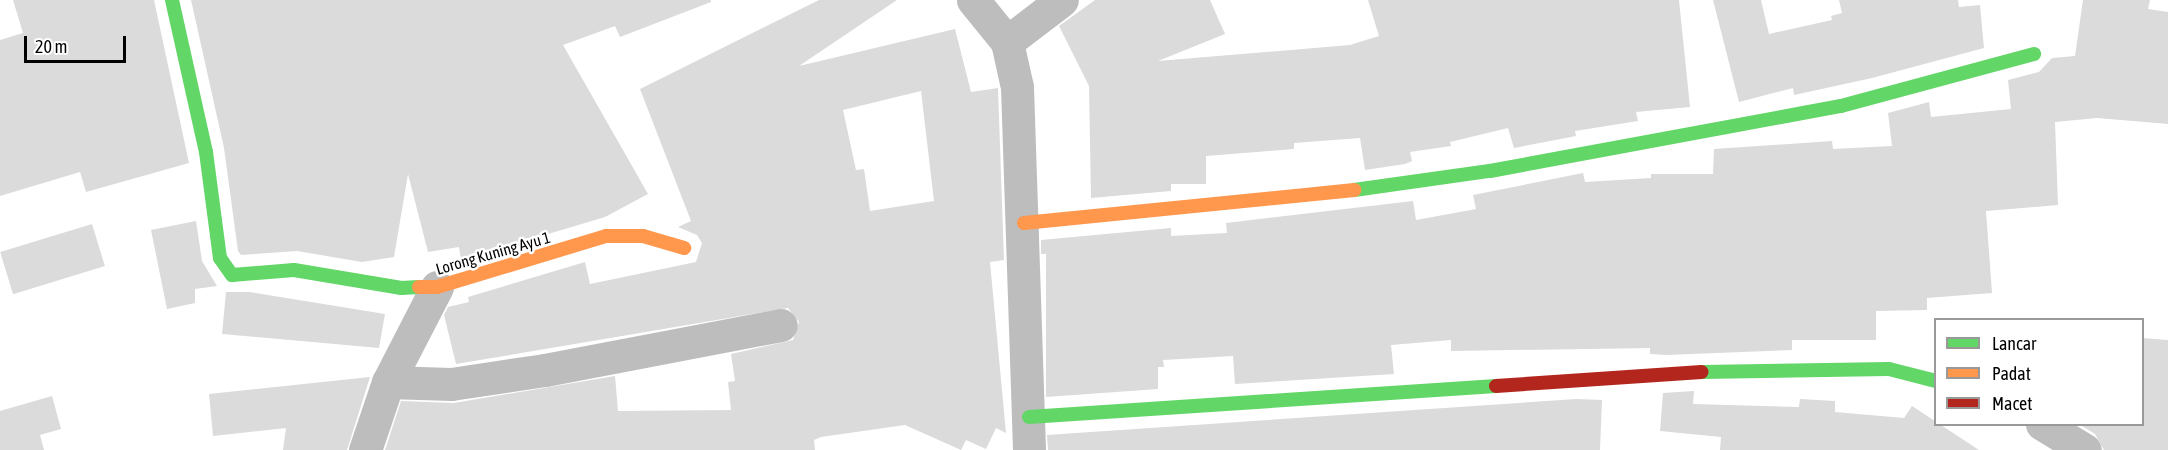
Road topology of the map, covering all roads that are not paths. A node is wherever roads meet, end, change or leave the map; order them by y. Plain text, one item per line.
1 (172, 0) edge
2 (973, 0) edge
3 (1062, 0) edge
4 (1007, 42) junction
5 (2034, 54) dead end
6 (1024, 223) junction
7 (684, 248) dead end
8 (437, 287) junction
9 (781, 325) dead end
10 (1934, 381) edge
11 (388, 382) junction
12 (1029, 417) junction
13 (2045, 426) edge
14 (365, 450) edge
15 (1029, 450) edge
16 (2085, 450) edge

1 - 8 street, Lorong Kuning Ayu 1
2 - 4 street
3 - 4 street
4 - 6 street
5 - 6 street
6 - 12 street
7 - 8 street, Lorong Kuning Ayu 1
8 - 11 street
9 - 11 street
10 - 12 street
11 - 14 street
12 - 15 street
13 - 16 street

